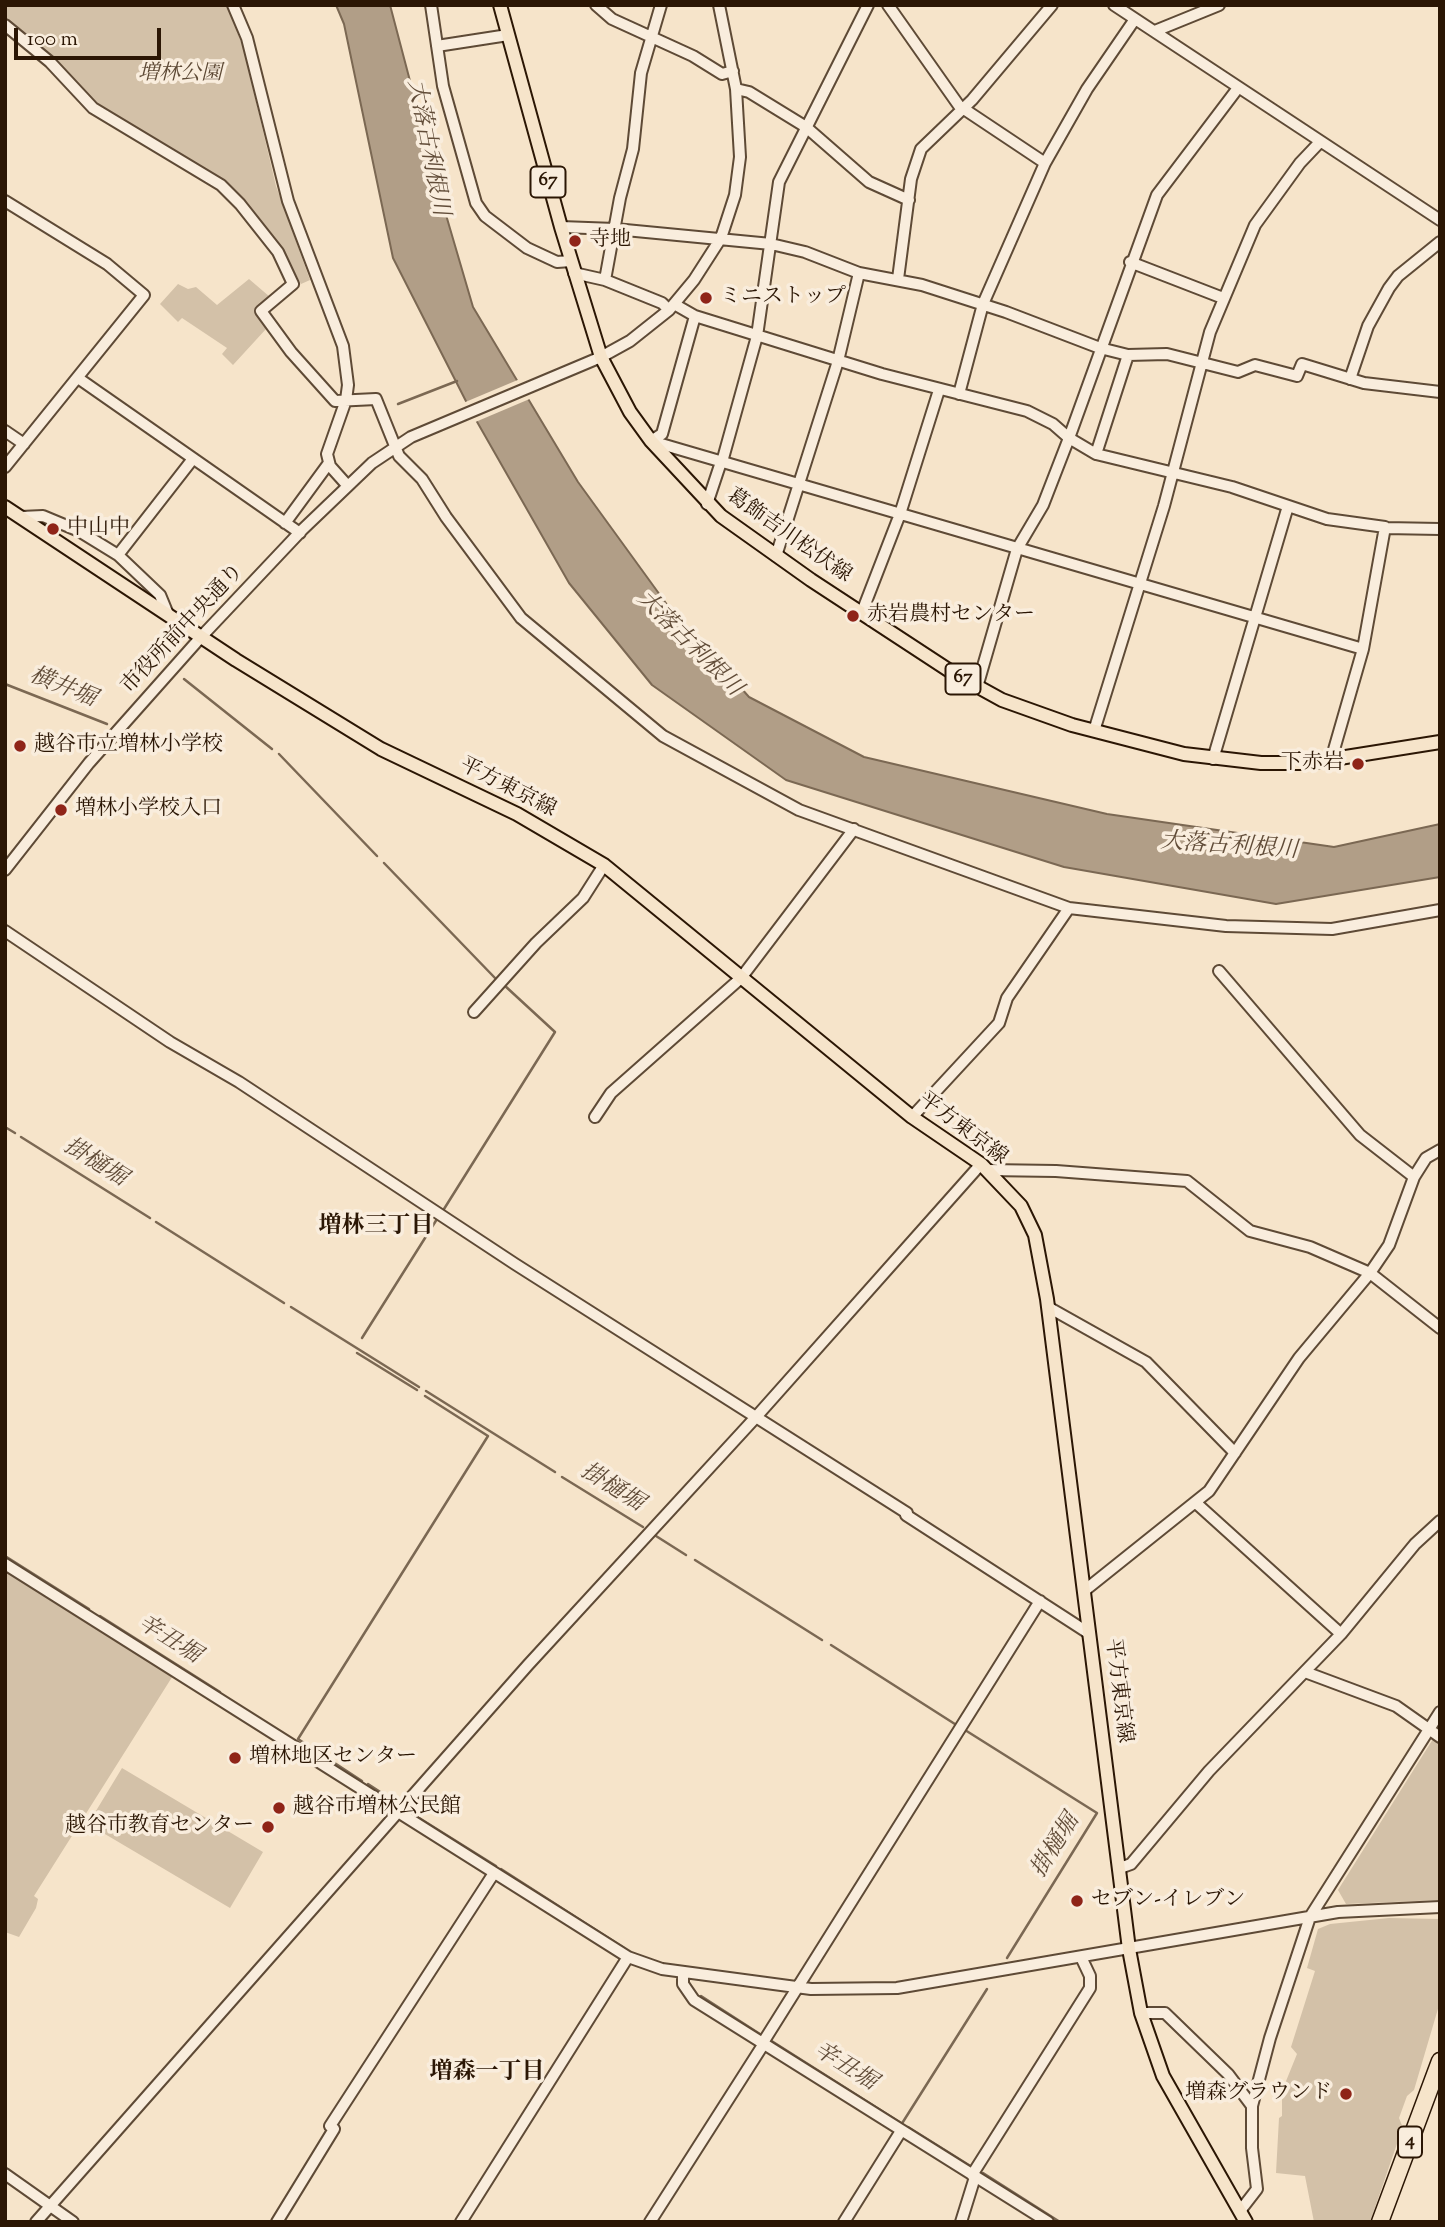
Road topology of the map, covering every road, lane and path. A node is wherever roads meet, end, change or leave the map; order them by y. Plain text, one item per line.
1 (233, 5) edge
2 (431, 5) edge
3 (500, 5) edge
4 (596, 5) edge
5 (661, 5) edge
6 (719, 5) edge
7 (868, 5) edge
8 (888, 5) edge
9 (1052, 5) edge
10 (1114, 5) edge
11 (1219, 5) edge
12 (1135, 19) junction
13 (5, 25) edge
14 (1155, 31) junction
15 (508, 34) junction
16 (650, 36) junction
17 (437, 46) junction
18 (733, 71) junction
19 (1238, 88) junction
20 (736, 89) junction
21 (963, 109) junction
22 (806, 127) junction
23 (1319, 143) junction
24 (1045, 163) junction
25 (909, 200) junction
26 (5, 201) edge
27 (1440, 220) edge
28 (561, 227) junction
29 (615, 229) junction
30 (721, 238) junction
31 (1440, 242) edge
32 (771, 244) junction
33 (1130, 261) junction
34 (572, 267) junction
35 (859, 273) junction
36 (898, 279) junction
37 (605, 280) junction
38 (1223, 298) junction
39 (983, 304) junction
40 (672, 307) junction
41 (695, 316) junction
42 (757, 336) junction
43 (1100, 348) junction
44 (1128, 355) junction
45 (601, 357) junction
46 (838, 360) junction
47 (1203, 362) junction
48 (78, 378) junction
49 (1350, 379) junction
50 (939, 390) junction
51 (1440, 392) edge
52 (959, 394) junction
53 (346, 400) junction
54 (5, 431) edge
55 (1069, 438) junction
56 (651, 441) junction
57 (24, 444) junction
58 (395, 446) junction
59 (1096, 454) junction
60 (192, 460) junction
61 (722, 462) junction
62 (329, 463) junction
63 (5, 467) edge
64 (1173, 471) junction
65 (346, 485) junction
66 (798, 485) junction
67 (707, 504) junction
68 (1288, 506) junction
69 (5, 507) edge
70 (900, 514) junction
71 (21, 517) junction
72 (285, 523) junction
73 (1385, 527) junction
74 (1440, 529) edge
75 (300, 533) junction
76 (1017, 549) junction
77 (118, 555) junction
78 (776, 556) junction
79 (1137, 583) junction
80 (167, 612) junction
81 (862, 612) junction
82 (1254, 617) junction
83 (201, 637) junction
84 (1363, 649) junction
85 (977, 687) junction
86 (1094, 731) junction
87 (1440, 742) edge
88 (1213, 759) junction
89 (1331, 760) junction
90 (854, 829) junction
91 (604, 865) junction
92 (5, 870) edge
93 (1069, 908) junction
94 (1440, 909) edge
95 (5, 931) edge
96 (1219, 971) dead end
97 (741, 978) junction
98 (474, 1012) dead end
99 (595, 1117) dead end
100 (912, 1117) junction
101 (1440, 1150) edge
102 (984, 1167) junction
103 (1414, 1177) junction
104 (1370, 1273) junction
105 (1048, 1307) junction
106 (1440, 1328) edge
107 (756, 1417) junction
108 (1235, 1452) junction
109 (1196, 1503) junction
110 (1440, 1521) edge
111 (5, 1564) edge
112 (1084, 1591) junction
113 (1040, 1601) junction
114 (1090, 1634) junction
115 (1341, 1634) junction
116 (1305, 1672) junction
117 (1440, 1712) edge
118 (1428, 1729) junction
119 (1440, 1737) edge
120 (397, 1812) junction
121 (1120, 1868) junction
122 (494, 1873) junction
123 (1440, 1907) edge
124 (1310, 1917) junction
125 (1129, 1950) junction
126 (628, 1957) junction
127 (1081, 1957) junction
128 (683, 1973) junction
129 (798, 1988) junction
130 (1141, 2013) junction
131 (762, 2045) junction
132 (1440, 2061) edge
133 (1252, 2106) junction
134 (901, 2131) junction
135 (5, 2174) edge
136 (974, 2176) junction
137 (49, 2206) junction
138 (1243, 2216) edge
139 (36, 2222) edge
140 (74, 2222) edge
141 (277, 2222) edge
142 (461, 2222) edge
143 (650, 2222) edge
144 (844, 2222) edge
145 (961, 2222) edge
146 (1048, 2222) edge
147 (1380, 2222) edge

1 - 53 street
2 - 17 street
3 - 15 main road, 葛飾吉川松伏線 / 67
4 - 16 street
5 - 16 street
6 - 18 street, 市役所前中央通り
7 - 22 street
8 - 21 street
9 - 21 street
10 - 12 street
11 - 14 street
12 - 14 street
12 - 24 street
13 - 53 street
14 - 19 street
15 - 17 street
15 - 28 main road, 葛飾吉川松伏線 / 67
16 - 18 street
16 - 29 street
17 - 34 street
18 - 20 street, 市役所前中央通り
19 - 23 street
19 - 33 street
20 - 22 street
20 - 30 street, 市役所前中央通り
21 - 24 street
21 - 25 street
22 - 25 street
22 - 32 street
23 - 27 street
23 - 38 street
24 - 39 street
25 - 36 street
26 - 48 street
28 - 29 street
28 - 34 main road, 葛飾吉川松伏線 / 67
29 - 30 street
29 - 37 street
30 - 32 street
30 - 40 street, 市役所前中央通り
31 - 49 street
32 - 35 street
32 - 42 street
33 - 38 street
33 - 43 street
34 - 37 street
34 - 45 main road, 葛飾吉川松伏線 / 67
35 - 36 street
35 - 46 street
36 - 39 street
37 - 40 street
38 - 47 street
39 - 43 street
39 - 52 street
40 - 41 street
40 - 45 street, 市役所前中央通り
41 - 42 street
41 - 56 street
42 - 46 street
42 - 61 street
43 - 44 street
43 - 55 street
44 - 47 street
44 - 59 street
45 - 56 main road, 葛飾吉川松伏線 / 67
45 - 58 street, 市役所前中央通り
46 - 50 street
46 - 66 street
47 - 49 street
47 - 64 street
48 - 57 street
48 - 60 street
49 - 51 street
50 - 52 street
50 - 70 street
52 - 55 street
53 - 58 street
53 - 62 street
54 - 57 street
55 - 59 street
55 - 76 street
56 - 61 street
56 - 67 main road, 葛飾吉川松伏線 / 67
57 - 63 street
58 - 65 street, 市役所前中央通り
58 - 90 street
59 - 64 street
60 - 72 street
60 - 77 street
61 - 66 street
61 - 67 street
62 - 65 street
62 - 72 street
64 - 68 street
64 - 79 street
65 - 75 street, 市役所前中央通り
66 - 70 street
66 - 78 street
67 - 78 main road, 葛飾吉川松伏線 / 67
68 - 73 street
68 - 82 street
69 - 71 main road, 平方東京線
70 - 76 street
70 - 81 street
71 - 77 street
71 - 80 main road, 平方東京線
72 - 75 street
73 - 74 street
73 - 84 street
75 - 83 street, 市役所前中央通り
76 - 79 street
76 - 85 street
77 - 80 street
78 - 81 main road, 葛飾吉川松伏線 / 67
79 - 82 street
79 - 86 street
80 - 83 main road, 平方東京線
81 - 85 main road, 葛飾吉川松伏線 / 67
82 - 84 street
82 - 88 street
83 - 91 main road, 平方東京線
83 - 92 street, 市役所前中央通り
84 - 89 street
85 - 86 main road, 葛飾吉川松伏線 / 67
86 - 88 main road, 葛飾吉川松伏線 / 67
87 - 89 main road, 葛飾吉川松伏線 / 67
88 - 89 main road, 葛飾吉川松伏線 / 67
90 - 93 street
90 - 97 street
91 - 97 main road, 平方東京線
91 - 98 street
93 - 94 street
93 - 100 street
95 - 107 street
96 - 103 street
97 - 99 street
97 - 100 main road, 平方東京線
100 - 102 main road, 平方東京線
101 - 103 street
102 - 104 street
102 - 105 main road, 平方東京線
102 - 107 street
103 - 104 street
104 - 106 street
104 - 108 street
105 - 108 street
105 - 112 main road, 平方東京線
107 - 113 street
107 - 120 street
108 - 109 street
109 - 112 street
109 - 115 street
110 - 115 street
111 - 120 street
112 - 114 main road, 平方東京線
113 - 114 street
113 - 129 street
114 - 121 main road, 平方東京線
115 - 116 street
116 - 118 street
116 - 121 street
117 - 118 street
118 - 119 street
118 - 124 street
120 - 122 street
120 - 137 street
121 - 125 main road, 平方東京線
122 - 126 street
122 - 141 street
123 - 124 street
124 - 125 street
124 - 133 street
125 - 127 street
125 - 130 main road, 平方東京線
126 - 128 street
126 - 142 street
127 - 129 street
127 - 136 street
128 - 129 street
128 - 131 street
129 - 131 street
130 - 133 street
130 - 138 main road, 平方東京線
131 - 134 street
131 - 143 street
132 - 147 highway, 4
133 - 138 street
134 - 136 street
134 - 144 street
135 - 137 street
136 - 145 street
136 - 146 street
137 - 139 street
137 - 140 street

